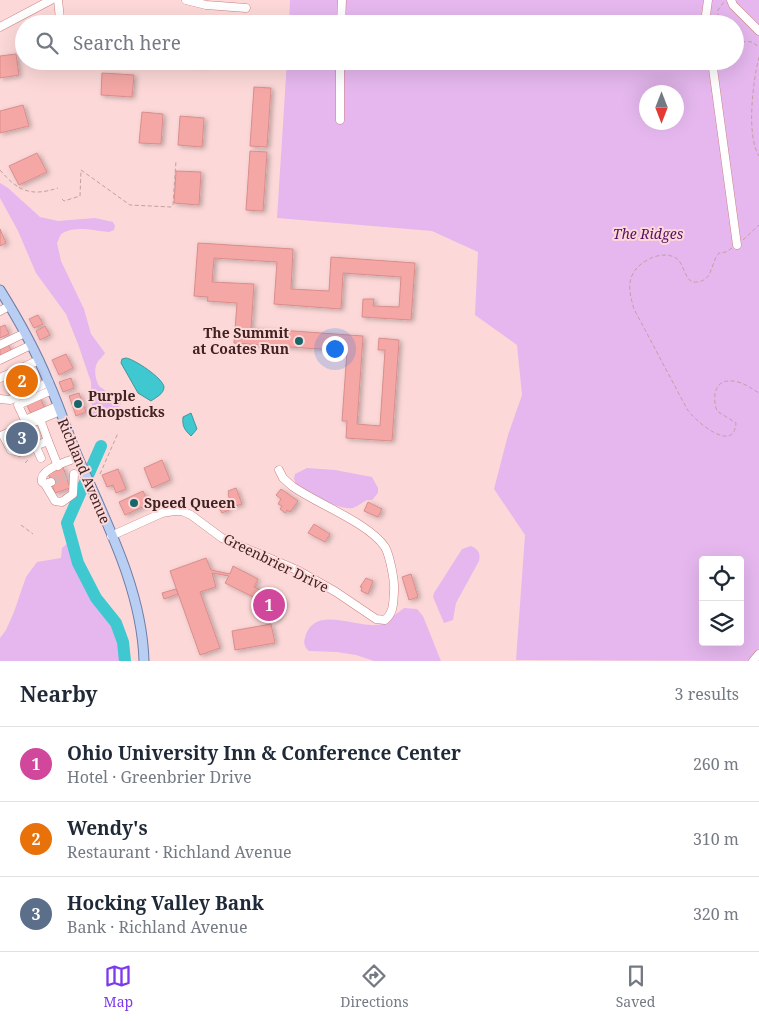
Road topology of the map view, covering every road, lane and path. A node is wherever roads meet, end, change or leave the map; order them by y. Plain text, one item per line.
1 (52, 0) edge
2 (58, 0) edge
3 (186, 0) edge
4 (342, 0) edge
5 (708, 0) edge
6 (726, 0) edge
7 (731, 0) edge
8 (246, 8) dead end
9 (24, 15) edge
10 (60, 15) edge
11 (341, 15) edge
12 (706, 15) edge
13 (718, 15) edge
14 (743, 15) edge
15 (744, 16) edge
16 (15, 20) edge
17 (0, 28) edge
18 (759, 31) edge
19 (744, 42) edge
20 (759, 47) edge
21 (759, 57) edge
22 (340, 70) edge
23 (713, 70) edge
24 (340, 120) dead end
25 (759, 156) edge
26 (176, 160) dead end
27 (0, 170) edge
28 (58, 188) dead end
29 (62, 199) dead end
30 (759, 225) edge
31 (738, 245) junction
32 (0, 290) edge
33 (9, 306) junction
34 (0, 311) edge
35 (25, 333) junction
36 (0, 345) edge
37 (31, 345) junction
38 (0, 360) edge
39 (39, 360) junction
40 (0, 378) edge
41 (50, 386) junction
42 (759, 393) edge
43 (0, 399) edge
44 (59, 408) junction
45 (40, 419) junction
46 (118, 433) dead end
47 (48, 441) junction
48 (36, 447) junction
49 (41, 458) dead end
50 (78, 458) junction
51 (28, 460) dead end
52 (24, 463) dead end
53 (58, 466) junction
54 (84, 470) junction
55 (279, 470) dead end
56 (100, 474) dead end
57 (21, 525) dead end
58 (33, 534) dead end
59 (112, 536) junction
60 (759, 654) edge
61 (144, 661) edge
62 (753, 661) edge

1 - 9 street
2 - 10 street
3 - 8 street
4 - 11 street
5 - 12 street
6 - 13 path
7 - 14 street
15 - 18 street
16 - 17 street
19 - 20 path
21 - 25 path
22 - 24 street
23 - 31 street
26 - 29 path
27 - 28 path
30 - 31 path
31 - 42 path
32 - 33 main road, Richland Avenue
33 - 34 street
33 - 35 main road, Richland Avenue
35 - 36 street
35 - 37 main road, Richland Avenue
37 - 38 street
37 - 39 main road, Richland Avenue
39 - 40 street
39 - 41 main road, Richland Avenue
41 - 43 street
41 - 44 main road, Richland Avenue
41 - 44 street
44 - 45 street
44 - 50 main road, Richland Avenue
45 - 47 street
45 - 48 street
46 - 56 path
47 - 48 street
47 - 53 street
48 - 49 street
50 - 53 street
50 - 54 main road, Richland Avenue
51 - 52 path
53 - 54 street
54 - 59 main road, Richland Avenue
55 - 59 street, Greenbrier Drive
57 - 58 path
59 - 61 main road, Richland Avenue
60 - 62 street

